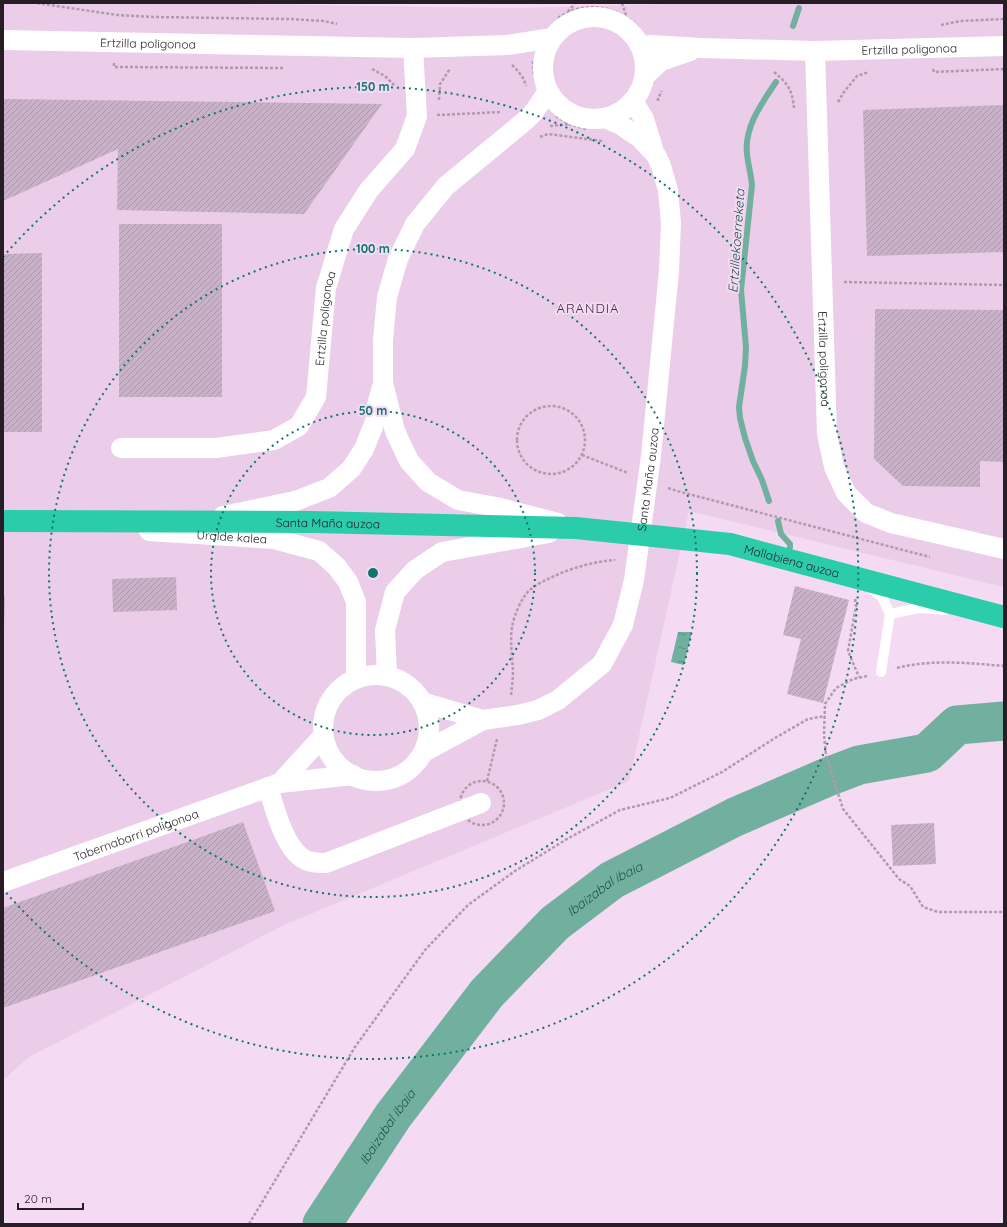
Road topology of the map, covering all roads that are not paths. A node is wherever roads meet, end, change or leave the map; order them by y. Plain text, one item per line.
1 (575, 10) edge
2 (617, 10) edge
3 (552, 38) junction
4 (3, 40) edge
5 (642, 40) junction
6 (1004, 46) edge
7 (413, 48) junction
8 (697, 48) junction
9 (815, 51) junction
10 (509, 54) junction
11 (543, 67) junction
12 (646, 75) junction
13 (548, 91) junction
14 (634, 101) junction
15 (573, 114) junction
16 (605, 118) junction
17 (526, 120) junction
18 (656, 156) junction
19 (384, 383) junction
20 (121, 448) dead end
21 (3, 521) edge
22 (200, 521) junction
23 (576, 528) junction
24 (1004, 549) edge
25 (855, 586) junction
26 (890, 614) junction
27 (996, 615) edge
28 (881, 672) road end
29 (387, 676) junction
30 (356, 679) junction
31 (422, 702) junction
32 (483, 720) junction
33 (323, 736) junction
34 (424, 752) junction
35 (353, 776) junction
36 (274, 785) junction
37 (481, 803) dead end
38 (3, 882) edge

1 - 2 street
1 - 3 street
2 - 5 street
3 - 10 street, Ertzilla poligonoa
3 - 11 street
4 - 7 street, Ertzilla poligonoa
5 - 8 street, Ertzilla poligonoa
5 - 12 street
6 - 9 street, Ertzilla poligonoa
7 - 10 street, Ertzilla poligonoa
7 - 20 street, Ertzilla poligonoa
8 - 9 street, Ertzilla poligonoa
8 - 12 street
9 - 24 street, Ertzilla poligonoa
10 - 11 street
11 - 13 street
12 - 14 street
13 - 15 street
13 - 17 street, Santa Maña auzoa
14 - 16 street
14 - 18 street
15 - 16 street
15 - 17 street
16 - 18 street, Santa Maña auzoa
17 - 19 street, Santa Maña auzoa
18 - 32 street, Santa Maña auzoa
19 - 22 street, Santa Maña auzoa
19 - 23 street, Santa Maña auzoa
21 - 22 highway, Santa Maña auzoa
21 - 30 street, Uralde kalea
22 - 23 highway, Santa Maña auzoa
23 - 25 highway, Mallabiena auzoa
23 - 29 street
25 - 26 lane
25 - 27 highway, Mallabiena auzoa
26 - 27 lane
26 - 28 lane
29 - 30 street
29 - 31 street
30 - 33 street
31 - 32 street, Santa Maña auzoa
31 - 34 street
32 - 34 street
33 - 35 street
33 - 36 street
34 - 35 street
35 - 36 street
36 - 37 street
36 - 38 street, Tabernabarri poligonoa

